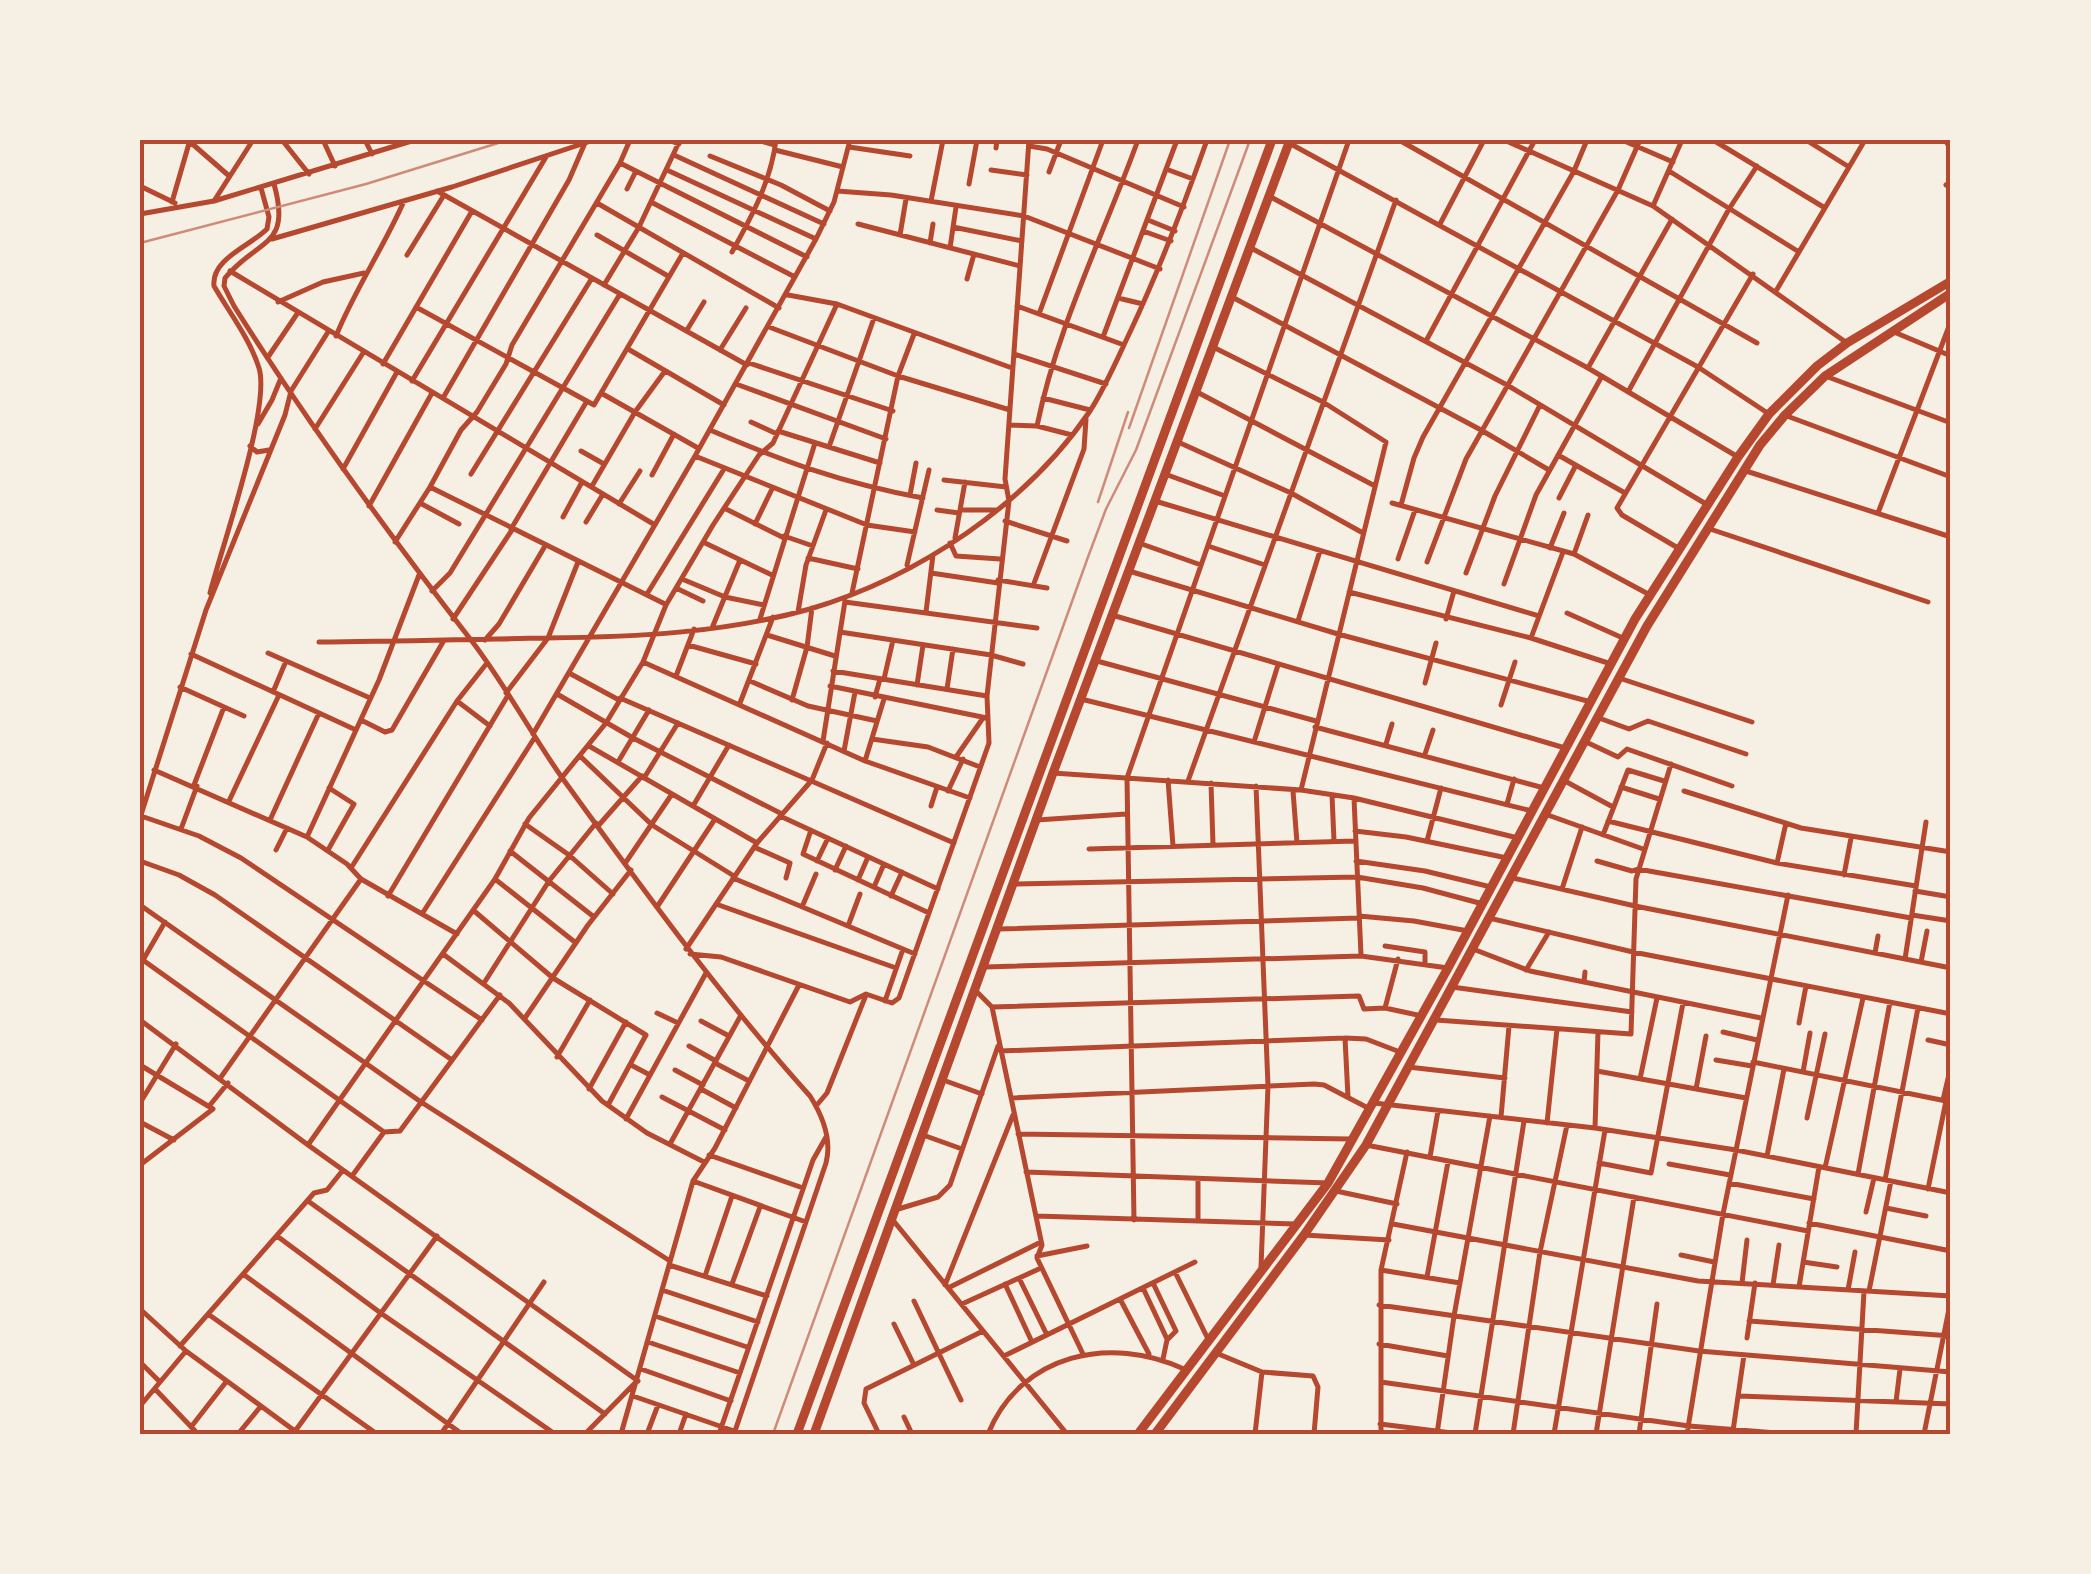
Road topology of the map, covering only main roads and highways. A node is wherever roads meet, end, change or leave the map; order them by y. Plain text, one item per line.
1 (1272, 140) edge
2 (1289, 142) edge
3 (1246, 214) junction
4 (1260, 218) junction
5 (1951, 280) edge
6 (1945, 292) edge
7 (1635, 620) junction
8 (1647, 626) junction
9 (1427, 1018) junction
10 (797, 1434) edge
11 (814, 1434) edge
12 (1138, 1434) edge
13 (1155, 1434) edge

1 - 3 main road
2 - 4 main road
3 - 4 main road
3 - 10 main road
4 - 11 main road
5 - 6 main road
6 - 7 main road
6 - 8 main road
7 - 8 main road
7 - 9 main road
8 - 9 main road
9 - 12 main road
9 - 13 main road

